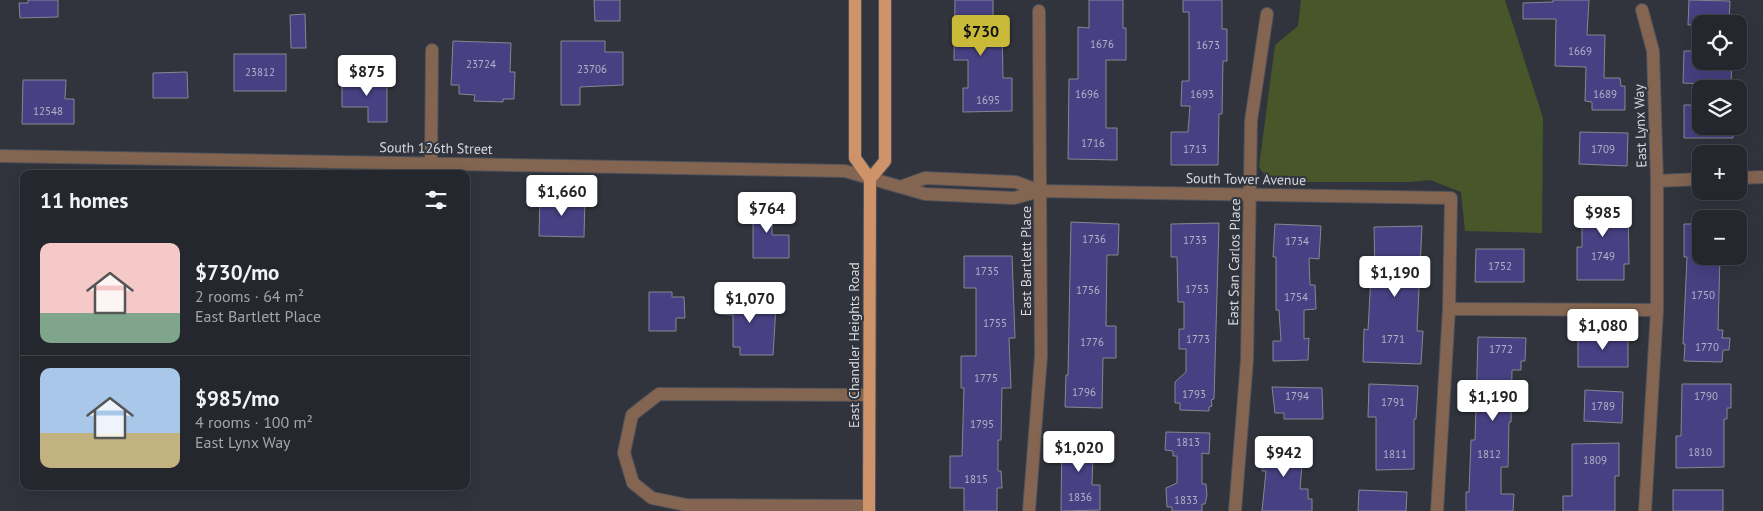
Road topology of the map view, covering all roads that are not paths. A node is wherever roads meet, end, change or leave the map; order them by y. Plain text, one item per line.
1 (855, 0) edge
2 (885, 0) edge
3 (1642, 10) dead end
4 (1039, 11) dead end
5 (1267, 14) dead end
6 (432, 50) dead end
7 (0, 156) edge
8 (432, 163) junction
9 (1763, 177) edge
10 (1747, 178) edge
11 (870, 179) junction
12 (1692, 179) edge
13 (1657, 181) junction
14 (1040, 191) junction
15 (1250, 194) junction
16 (1450, 309) junction
17 (1657, 310) junction
18 (868, 395) junction
19 (869, 508) edge
20 (1029, 511) edge
21 (1236, 511) edge
22 (1437, 511) edge
23 (1645, 511) edge

1 - 11 main road
2 - 11 main road
3 - 13 street, East Lynx Way
4 - 14 street, East Bartlett Place
5 - 15 street, East San Carlos Place
6 - 8 street
7 - 8 street, South 126th Street
8 - 11 street, South 126th Street
9 - 10 street
11 - 14 street, South Tower Avenue
11 - 18 main road, East Chandler Heights Road
12 - 13 street
13 - 17 street, East Lynx Way
14 - 15 street, South Tower Avenue
14 - 20 street, East Bartlett Place
15 - 16 street, South Tower Avenue
15 - 21 street, East San Carlos Place
16 - 17 street
16 - 22 street
17 - 23 street, East Lynx Way
18 - 19 main road, East Chandler Heights Road
18 - 19 street

